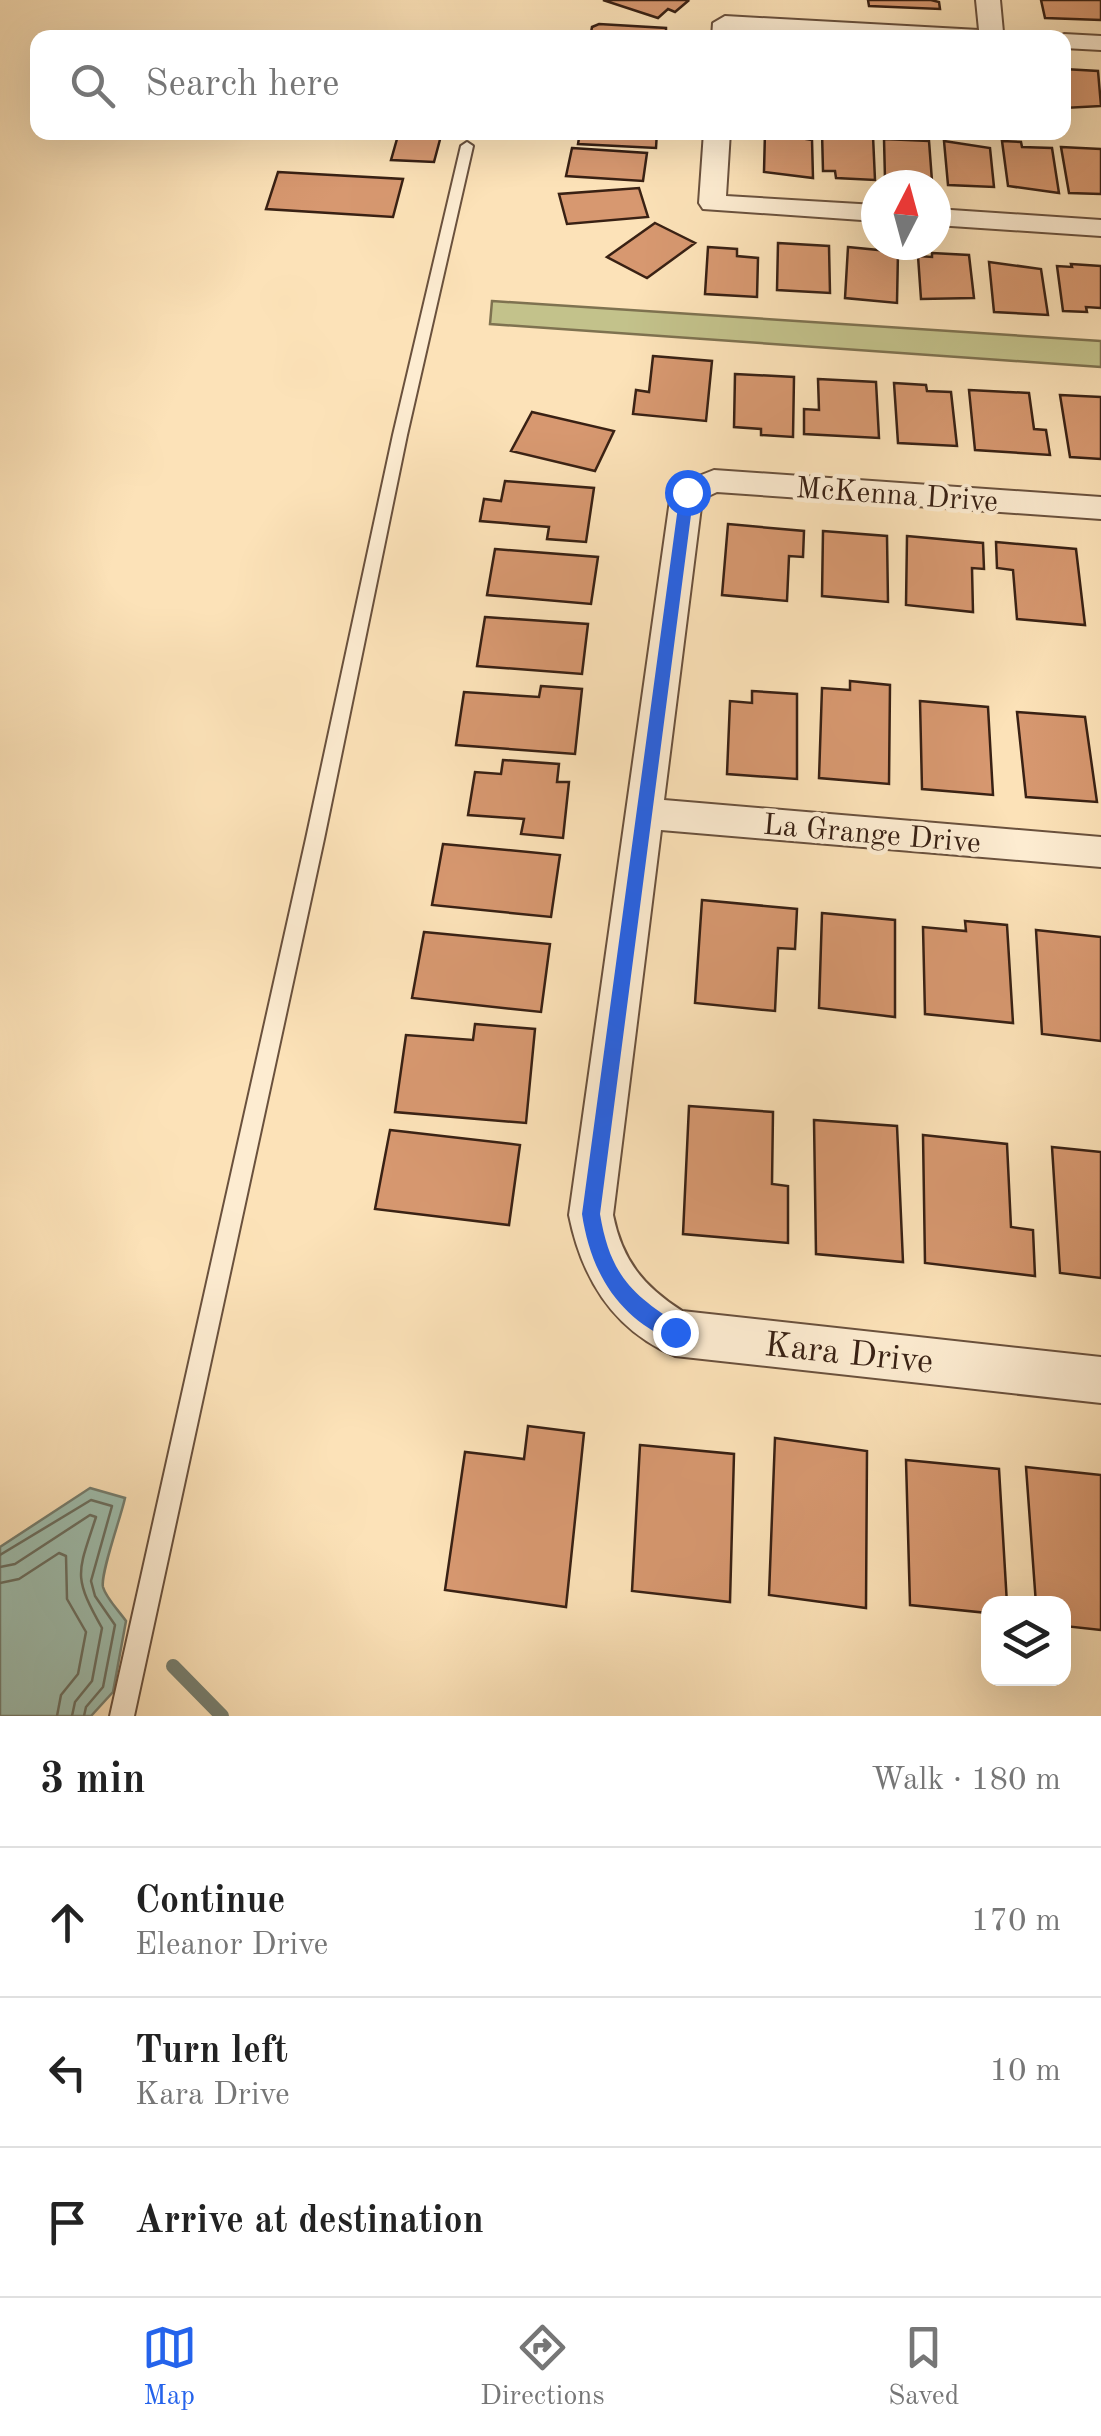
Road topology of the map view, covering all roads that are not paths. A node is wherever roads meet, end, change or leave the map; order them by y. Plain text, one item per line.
1 (988, 0) edge
2 (994, 30) edge
3 (1071, 41) edge
4 (1101, 43) edge
5 (716, 140) edge
6 (468, 146) dead end
7 (861, 213) edge
8 (951, 218) edge
9 (1101, 228) edge
10 (1101, 508) edge
11 (642, 813) junction
12 (1101, 852) edge
13 (1101, 1380) edge
14 (122, 1716) edge

1 - 2 street
3 - 4 street
5 - 7 street
6 - 14 lane
8 - 9 street
10 - 11 street, McKenna Drive
11 - 12 street, La Grange Drive
11 - 13 street, Kara Drive

